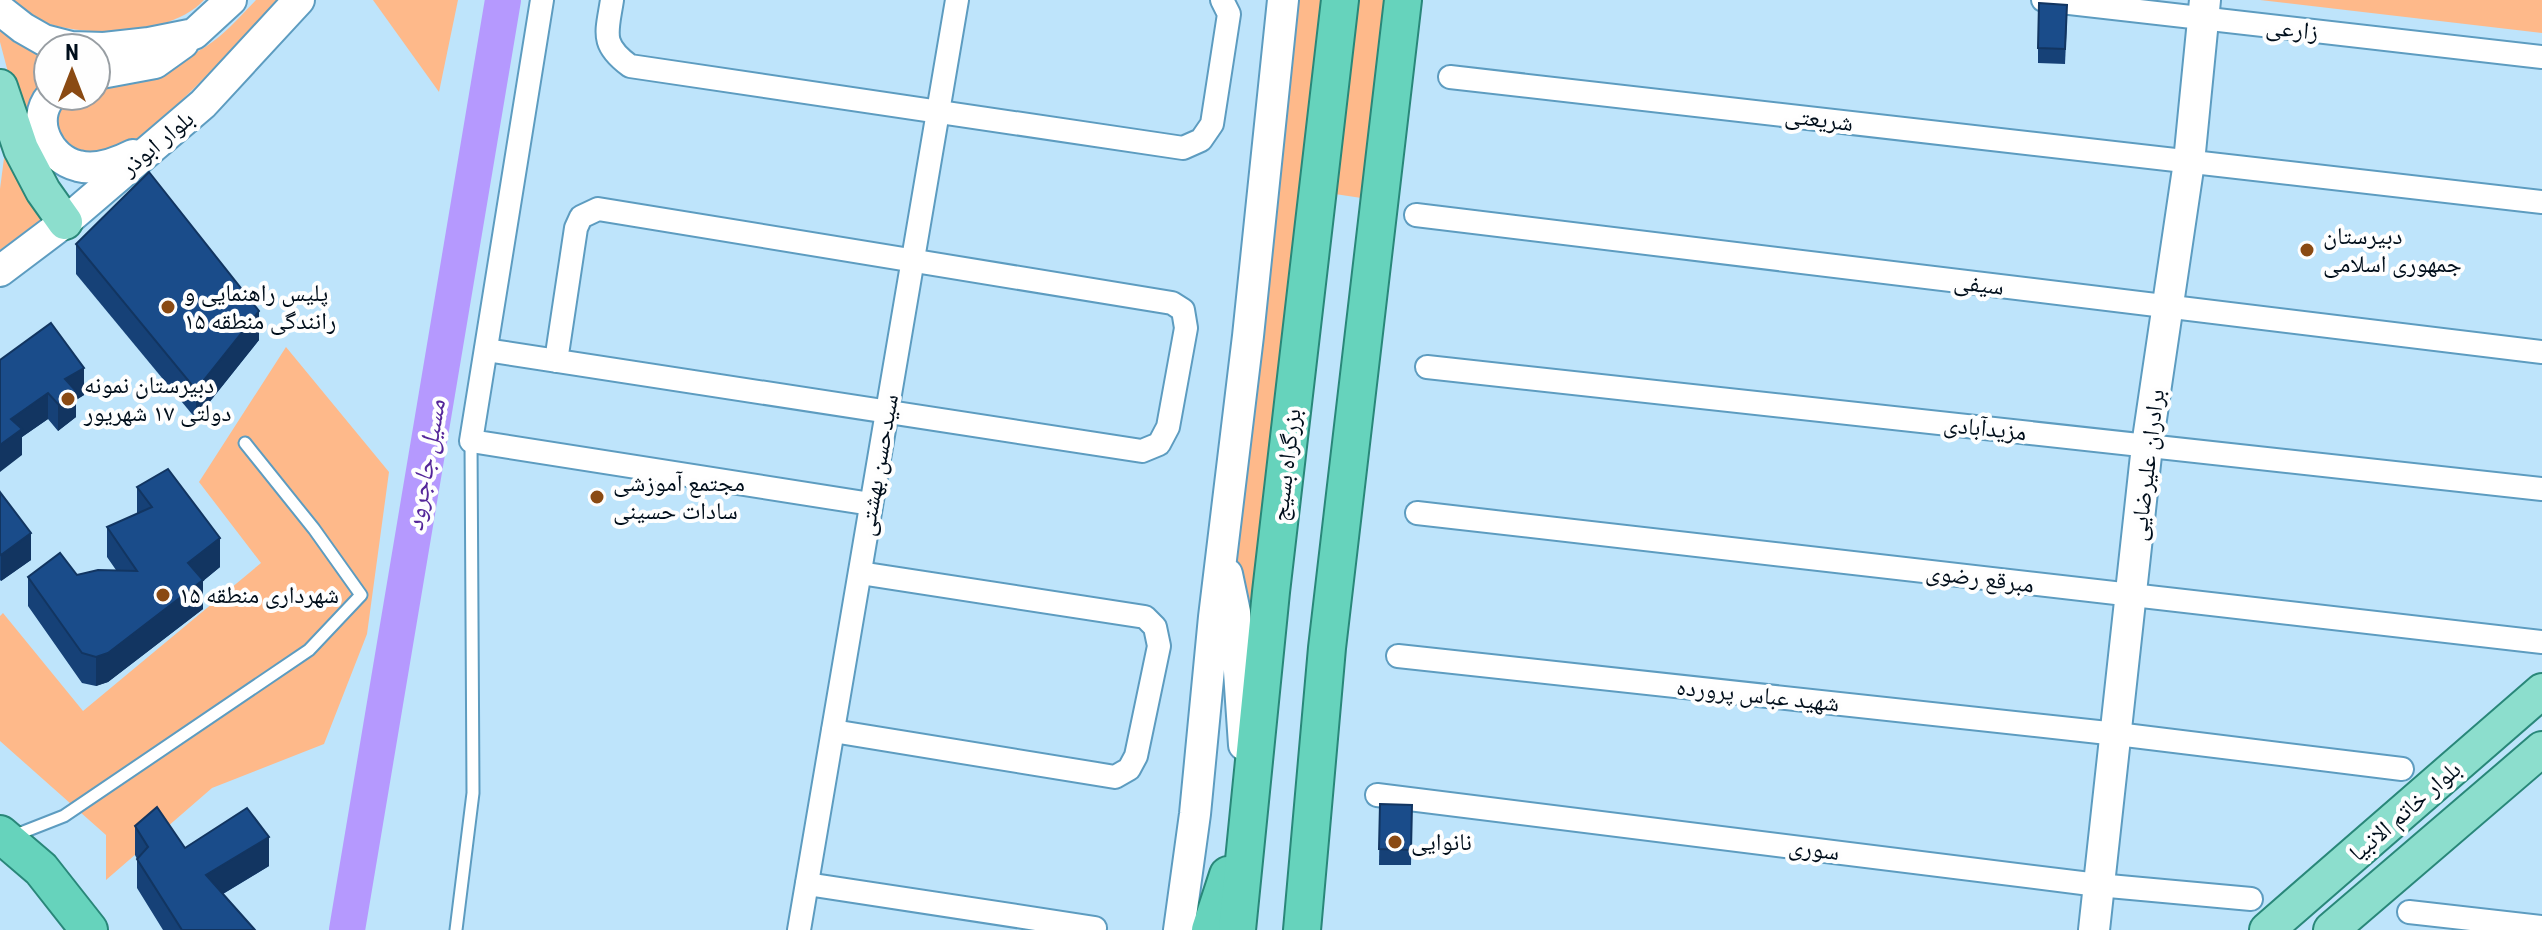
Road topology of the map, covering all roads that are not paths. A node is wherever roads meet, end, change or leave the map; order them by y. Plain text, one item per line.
1 (231, 0) edge
2 (299, 0) edge
3 (542, 0) edge
4 (612, 0) edge
5 (957, 0) edge
6 (1222, 0) edge
7 (1283, 0) edge
8 (1340, 0) edge
9 (1403, 0) edge
10 (2043, 0) edge
11 (0, 10) edge
12 (2204, 10) edge
13 (194, 34) junction
14 (2542, 57) edge
15 (112, 71) edge
16 (1450, 77) dead end
17 (0, 87) edge
18 (203, 104) junction
19 (43, 112) edge
20 (938, 113) junction
21 (2189, 162) junction
22 (2542, 202) edge
23 (1416, 215) dead end
24 (65, 222) junction
25 (913, 262) junction
26 (0, 271) edge
27 (2169, 307) junction
28 (486, 350) junction
29 (2542, 352) edge
30 (556, 361) junction
31 (1427, 367) dead end
32 (887, 413) junction
33 (471, 441) junction
34 (245, 443) dead end
35 (2147, 446) junction
36 (2542, 489) edge
37 (871, 504) junction
38 (1417, 513) dead end
39 (1222, 548) junction
40 (860, 573) junction
41 (2132, 596) junction
42 (2542, 642) edge
43 (1398, 656) dead end
44 (2542, 691) edge
45 (833, 731) junction
46 (2117, 734) junction
47 (2542, 749) edge
48 (2402, 769) dead end
49 (1377, 795) dead end
50 (1249, 808) junction
51 (2, 840) edge
52 (807, 884) junction
53 (2098, 885) junction
54 (2251, 899) dead end
55 (2409, 912) dead end
56 (2542, 927) edge
57 (1095, 928) edge
58 (58, 930) edge
59 (89, 930) edge
60 (456, 930) edge
61 (799, 930) edge
62 (1179, 930) edge
63 (1210, 930) edge
64 (1237, 930) edge
65 (1302, 930) edge
66 (2094, 930) edge
67 (2267, 930) edge
68 (2331, 930) edge

1 - 13 main road
2 - 18 main road, بلوار ابوذر
3 - 28 street
4 - 20 street
5 - 20 street, سیدحسن بهشتی
6 - 20 street
7 - 39 main road
8 - 50 highway, بزرگراه بسیج
9 - 65 highway
10 - 12 street, زارعی
11 - 13 main road
12 - 14 street, زارعی
12 - 21 main road, برادران علیرضایی
13 - 15 main road
16 - 21 street, شریعتی
17 - 24 main road
18 - 19 main road
18 - 24 main road, بلوار ابوذر
20 - 25 street, سیدحسن بهشتی
21 - 22 street, شریعتی
21 - 27 main road, برادران علیرضایی
23 - 27 street, سیفی
24 - 26 main road, بلوار ابوذر
25 - 30 street
25 - 32 street, سیدحسن بهشتی
25 - 32 street
27 - 29 street, سیفی
27 - 35 main road, برادران علیرضایی
28 - 30 street
28 - 33 street
30 - 32 street
31 - 35 street, مزیدآبادی
32 - 37 street, سیدحسن بهشتی
33 - 37 street
33 - 60 lane
34 - 51 lane
35 - 36 street, مزیدآبادی
35 - 41 main road, برادران علیرضایی
37 - 40 street, سیدحسن بهشتی
38 - 41 street, مبرقع رضوی
39 - 50 main road
39 - 62 main road
40 - 45 street, سیدحسن بهشتی
40 - 45 street
41 - 42 street, مبرقع رضوی
41 - 46 main road, برادران علیرضایی
43 - 46 street, شهید عباس پرورده
44 - 67 main road, بلوار خاتم الانبیا
45 - 52 street, سیدحسن بهشتی
46 - 48 street, شهید عباس پرورده
46 - 53 main road, برادران علیرضایی
47 - 68 main road, بلوار خاتم الانبیا
49 - 53 street, سوری
50 - 63 highway
50 - 64 highway, بزرگراه بسیج
51 - 58 highway
51 - 59 highway
52 - 57 street
52 - 61 street, سیدحسن بهشتی
53 - 54 street, سوری
53 - 66 main road, برادران علیرضایی
55 - 56 street

